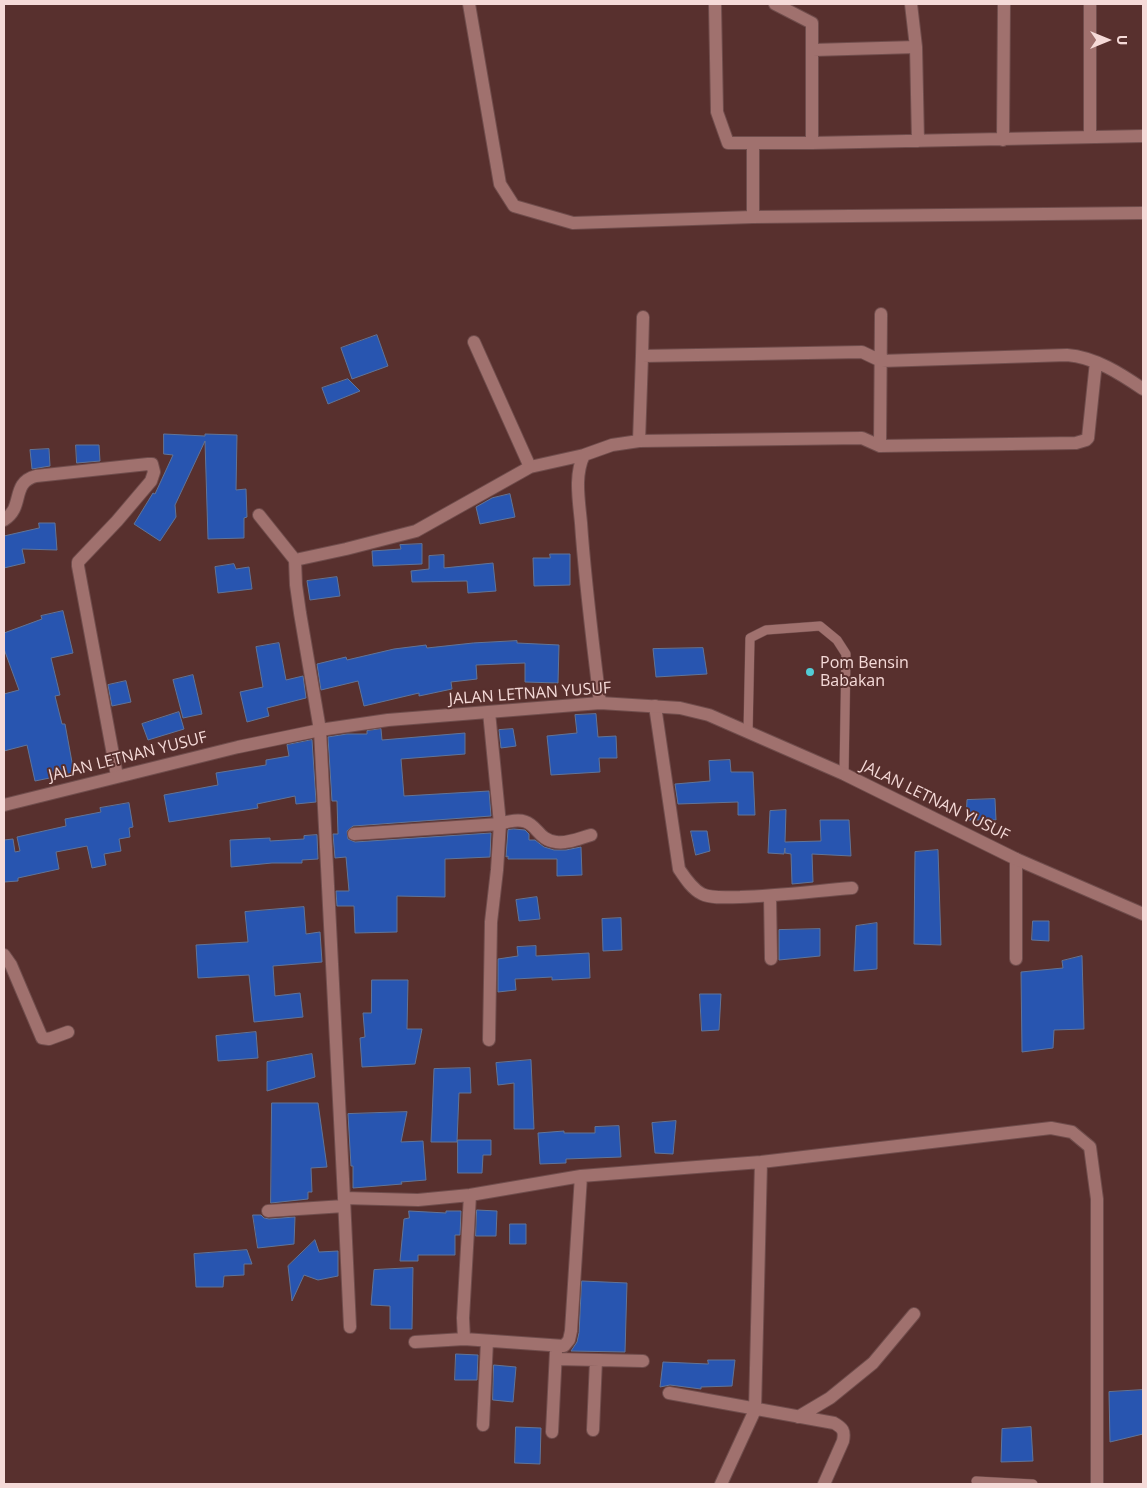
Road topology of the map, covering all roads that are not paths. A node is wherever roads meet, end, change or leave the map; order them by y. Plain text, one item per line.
1 (469, 4) edge
2 (715, 4) edge
3 (775, 4) edge
4 (911, 4) edge
5 (1004, 4) edge
6 (1090, 4) edge
7 (916, 47) junction
8 (812, 50) junction
9 (1143, 136) edge
10 (1090, 138) junction
11 (1003, 140) junction
12 (918, 141) junction
13 (812, 143) junction
14 (753, 144) junction
15 (1143, 214) edge
16 (753, 217) junction
17 (881, 314) dead end
18 (643, 317) dead end
19 (474, 342) dead end
20 (642, 356) junction
21 (881, 361) junction
22 (1096, 362) junction
23 (1143, 389) edge
24 (639, 441) junction
25 (880, 446) junction
26 (584, 455) junction
27 (530, 467) junction
28 (259, 515) dead end
29 (4, 520) edge
30 (296, 560) junction
31 (600, 703) junction
32 (655, 706) junction
33 (489, 712) junction
34 (320, 730) junction
35 (748, 733) junction
36 (844, 774) junction
37 (117, 776) junction
38 (4, 805) edge
39 (500, 824) junction
40 (354, 834) dead end
41 (591, 835) dead end
42 (1016, 860) junction
43 (852, 888) dead end
44 (770, 896) junction
45 (1143, 914) edge
46 (4, 955) edge
47 (771, 959) dead end
48 (1016, 959) dead end
49 (68, 1032) dead end
50 (489, 1040) dead end
51 (761, 1162) junction
52 (581, 1176) junction
53 (470, 1195) junction
54 (344, 1202) junction
55 (268, 1211) dead end
56 (914, 1314) dead end
57 (350, 1328) dead end
58 (464, 1340) junction
59 (487, 1341) junction
60 (415, 1342) dead end
61 (556, 1352) junction
62 (596, 1360) junction
63 (644, 1361) dead end
64 (670, 1393) dead end
65 (755, 1410) junction
66 (798, 1417) junction
67 (483, 1425) dead end
68 (593, 1430) dead end
69 (552, 1432) dead end
70 (976, 1481) dead end
71 (721, 1484) edge
72 (824, 1484) edge
73 (1033, 1484) edge
74 (1098, 1484) edge

1 - 16 street
2 - 14 street
3 - 8 street
4 - 7 street
5 - 11 street
6 - 10 street
7 - 8 street
7 - 12 street
8 - 13 street
9 - 10 street
10 - 11 street
11 - 12 street
12 - 13 street
13 - 14 street
14 - 16 street
15 - 16 street
17 - 21 street
18 - 20 street
19 - 27 street
20 - 21 street
20 - 24 street
21 - 22 street
21 - 25 street
22 - 23 street
22 - 25 street
24 - 25 street
24 - 26 street
26 - 27 street
26 - 31 street
27 - 30 street
28 - 30 street
29 - 37 street
30 - 34 street
31 - 32 street, JALAN LETNAN YUSUF
31 - 33 street, JALAN LETNAN YUSUF
32 - 35 street, JALAN LETNAN YUSUF
32 - 44 street
33 - 34 street, JALAN LETNAN YUSUF
33 - 39 street
34 - 37 street, JALAN LETNAN YUSUF
34 - 54 street
35 - 36 street, JALAN LETNAN YUSUF
35 - 36 lane
36 - 42 street, JALAN LETNAN YUSUF
37 - 38 street, JALAN LETNAN YUSUF
39 - 40 street
39 - 41 street
39 - 50 street
42 - 45 street, JALAN LETNAN YUSUF
42 - 48 street
43 - 44 street
44 - 47 street
46 - 49 street
51 - 52 street
51 - 65 street
51 - 74 street
52 - 53 street
52 - 61 street
53 - 54 street
53 - 58 street
54 - 55 street
54 - 57 street
56 - 66 street
58 - 59 street
58 - 60 street
59 - 61 street
59 - 67 street
61 - 62 street
61 - 69 street
62 - 63 street
62 - 68 street
64 - 65 street
65 - 66 street
65 - 71 street
66 - 72 street
70 - 73 lane

